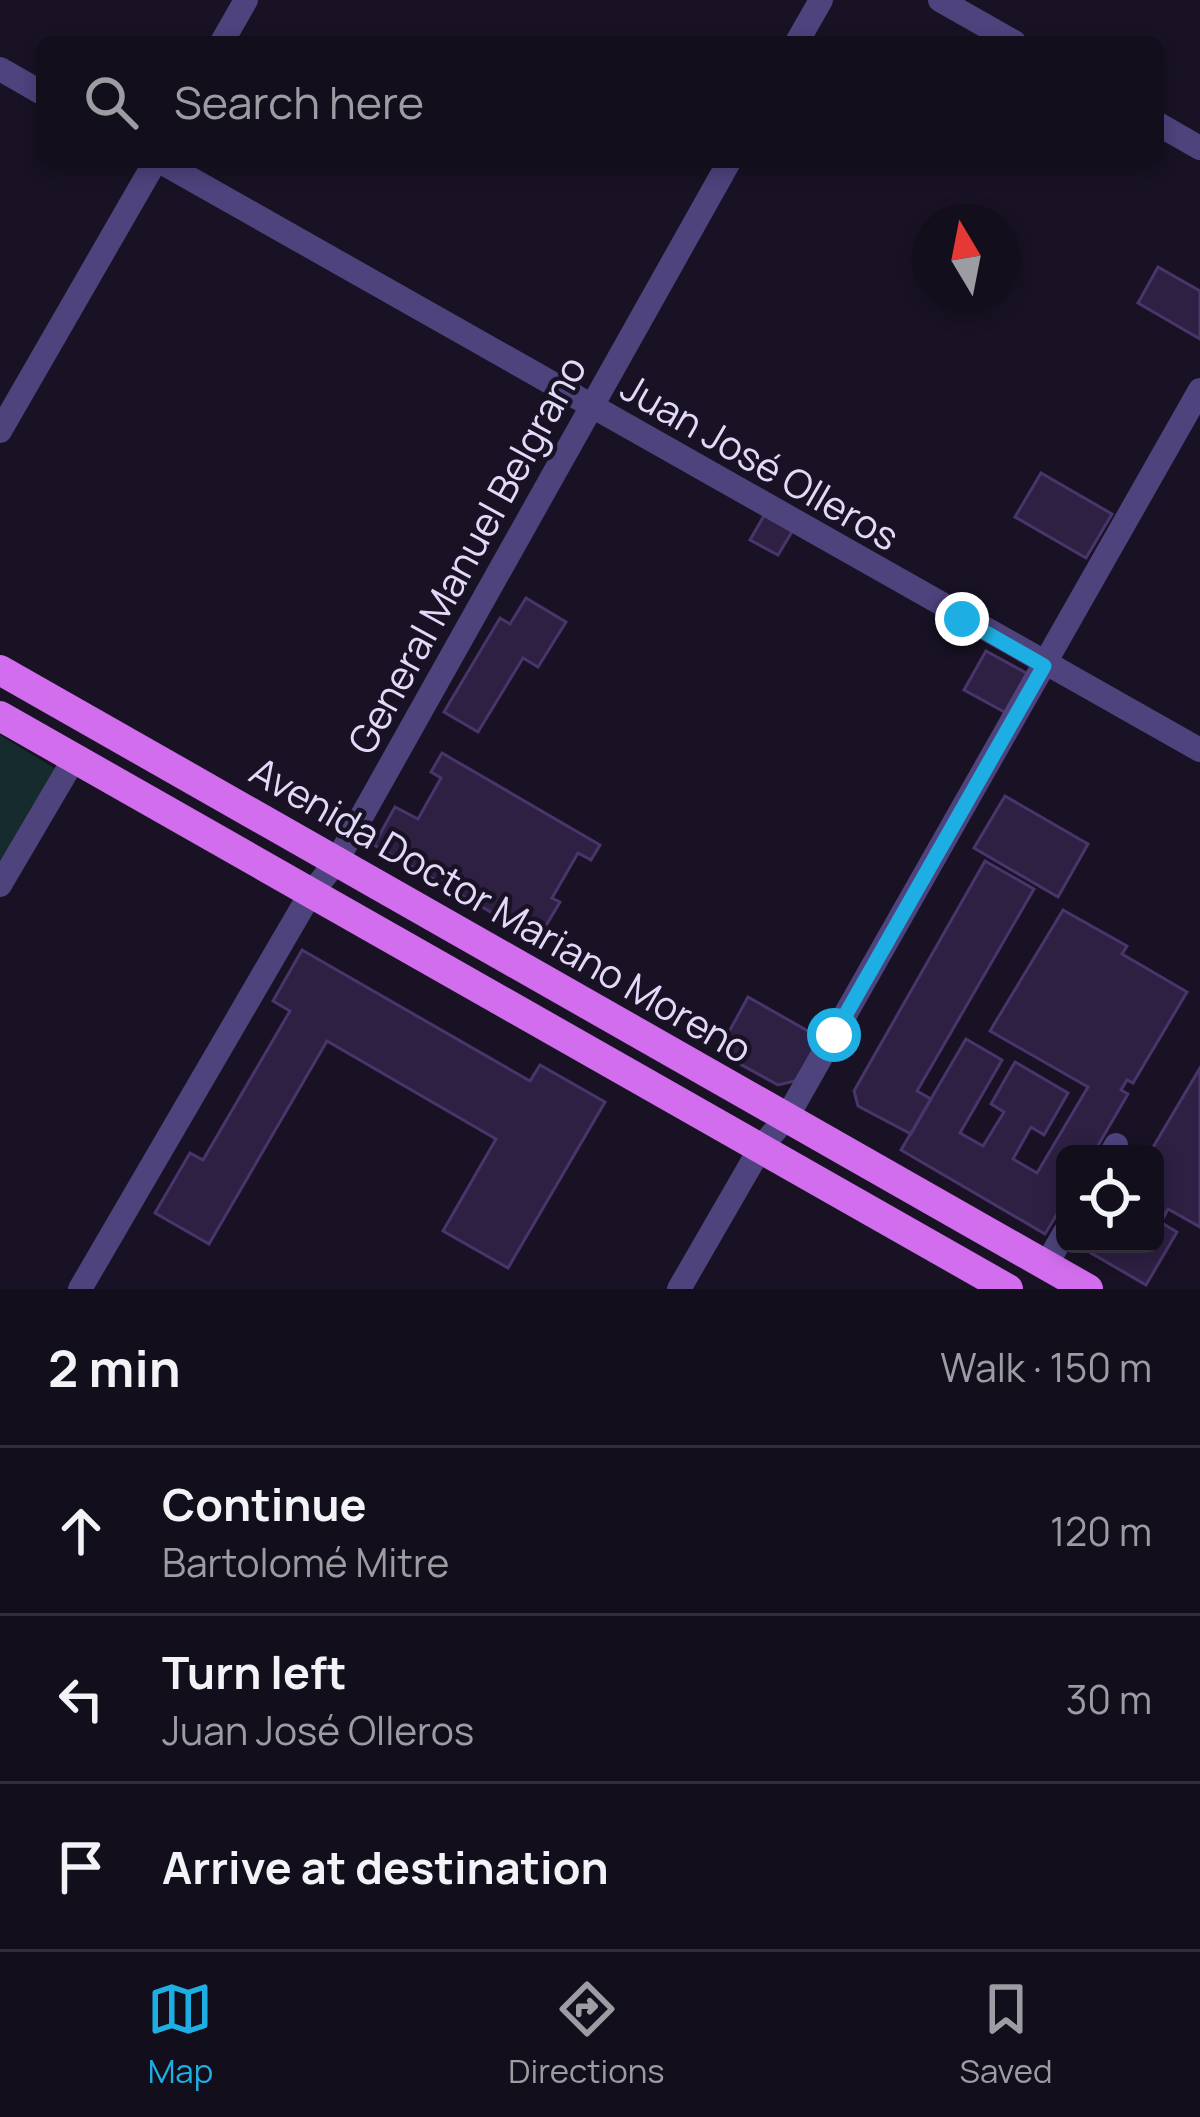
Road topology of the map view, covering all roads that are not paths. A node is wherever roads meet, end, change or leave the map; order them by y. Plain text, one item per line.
1 (246, 0) edge
2 (821, 0) edge
3 (940, 0) edge
4 (225, 36) edge
5 (800, 36) edge
6 (1003, 36) edge
7 (0, 69) edge
8 (36, 90) edge
9 (1164, 127) edge
10 (1200, 148) edge
11 (154, 168) edge
12 (169, 168) edge
13 (726, 168) edge
14 (1200, 390) edge
15 (591, 407) junction
16 (0, 431) edge
17 (1044, 666) junction
18 (0, 670) edge
19 (0, 716) edge
20 (1200, 750) edge
21 (74, 759) junction
22 (336, 862) junction
23 (0, 885) edge
24 (309, 896) junction
25 (788, 1117) junction
26 (761, 1148) junction
27 (1056, 1248) edge
28 (1046, 1265) junction
29 (80, 1289) edge
30 (679, 1289) edge
31 (1008, 1289) edge
32 (1088, 1289) edge

1 - 4 street
2 - 5 street
3 - 6 street
7 - 8 street
9 - 10 street
11 - 16 street
12 - 15 street, Juan José Olleros
13 - 15 street, General Manuel Belgrano
14 - 17 street
15 - 17 street, Juan José Olleros
15 - 22 street, General Manuel Belgrano
17 - 20 street, Juan José Olleros
17 - 25 street
18 - 22 main road, Avenida Doctor Mariano Moreno
19 - 21 main road, Avenida Doctor Mariano Moreno
21 - 23 street
21 - 24 main road, Avenida Doctor Mariano Moreno
22 - 24 street, General Manuel Belgrano
22 - 25 main road, Avenida Doctor Mariano Moreno
24 - 26 main road, Avenida Doctor Mariano Moreno
24 - 29 street, General Manuel Belgrano
25 - 26 street
25 - 28 main road, Avenida Doctor Mariano Moreno
26 - 30 street
26 - 31 main road, Avenida Doctor Mariano Moreno
27 - 28 street
28 - 32 main road, Avenida Doctor Mariano Moreno

